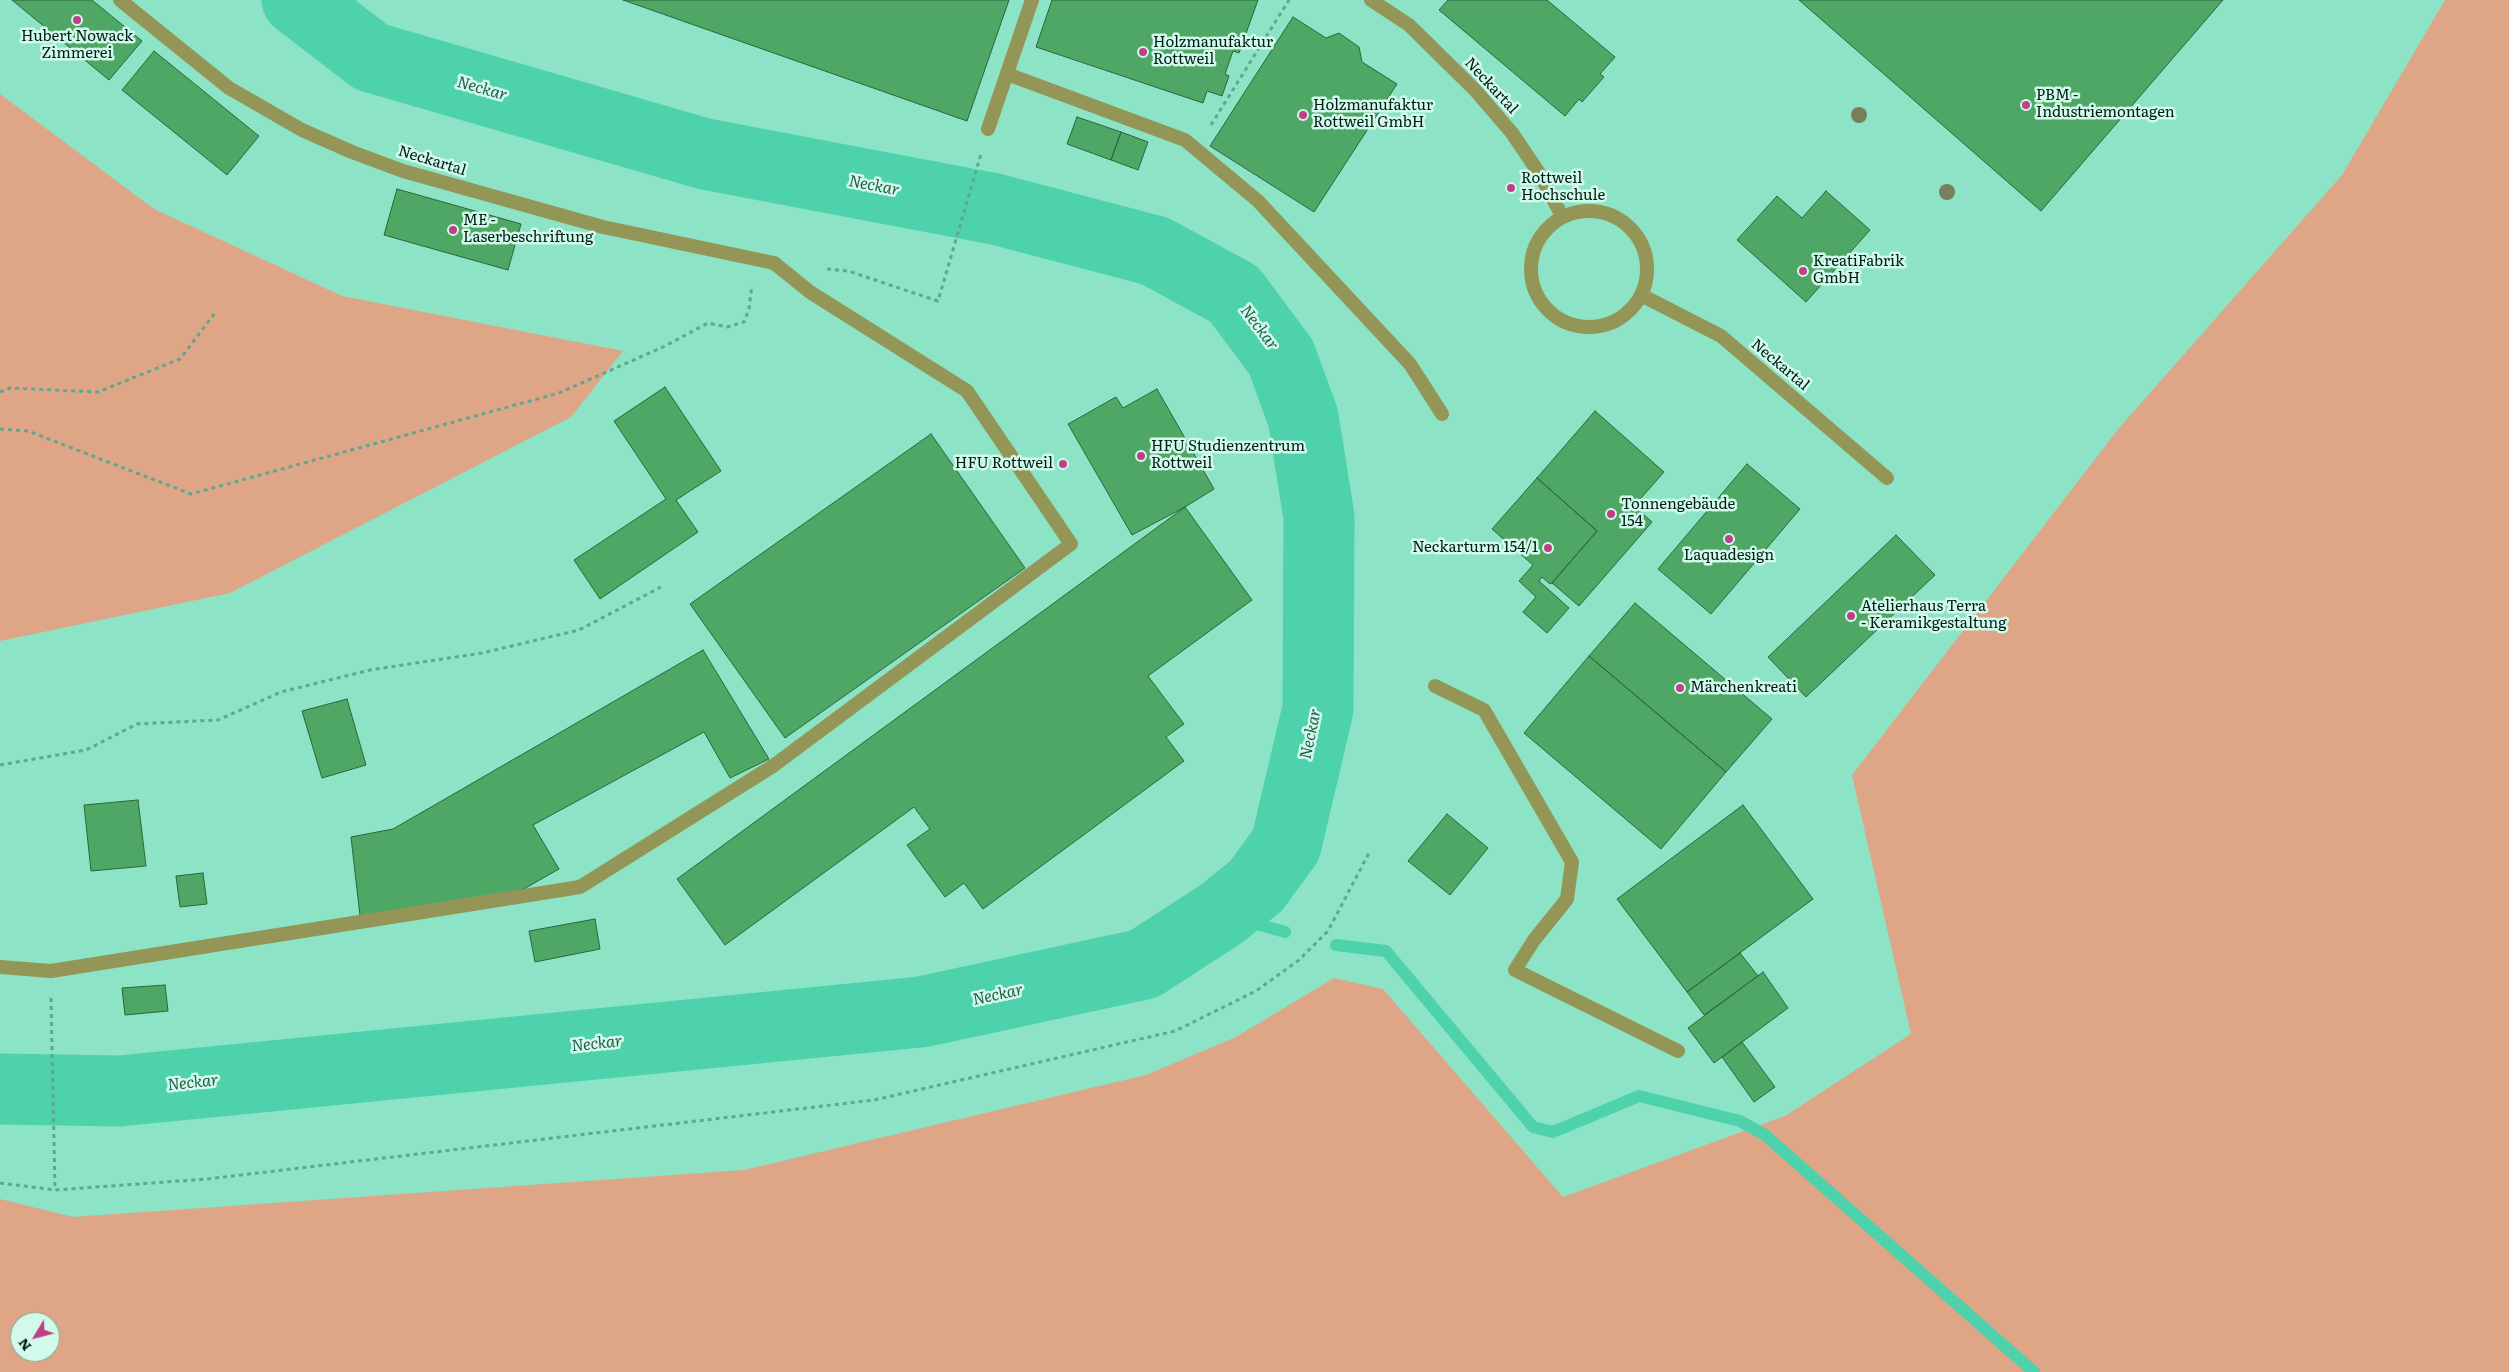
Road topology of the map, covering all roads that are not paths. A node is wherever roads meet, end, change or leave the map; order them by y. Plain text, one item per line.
1 (120, 0) edge
2 (1032, 0) edge
3 (1371, 0) edge
4 (1006, 74) junction
5 (988, 128) road end
6 (1562, 216) junction
7 (1641, 295) junction
8 (1442, 414) dead end
9 (1887, 478) dead end
10 (1436, 686) dead end
11 (0, 967) edge
12 (1678, 1051) dead end

1 - 11 street, Neckartal
2 - 4 street
3 - 6 street, Neckartal
4 - 5 street
4 - 8 street
6 - 7 street
6 - 7 street
7 - 9 street, Neckartal
10 - 12 street

